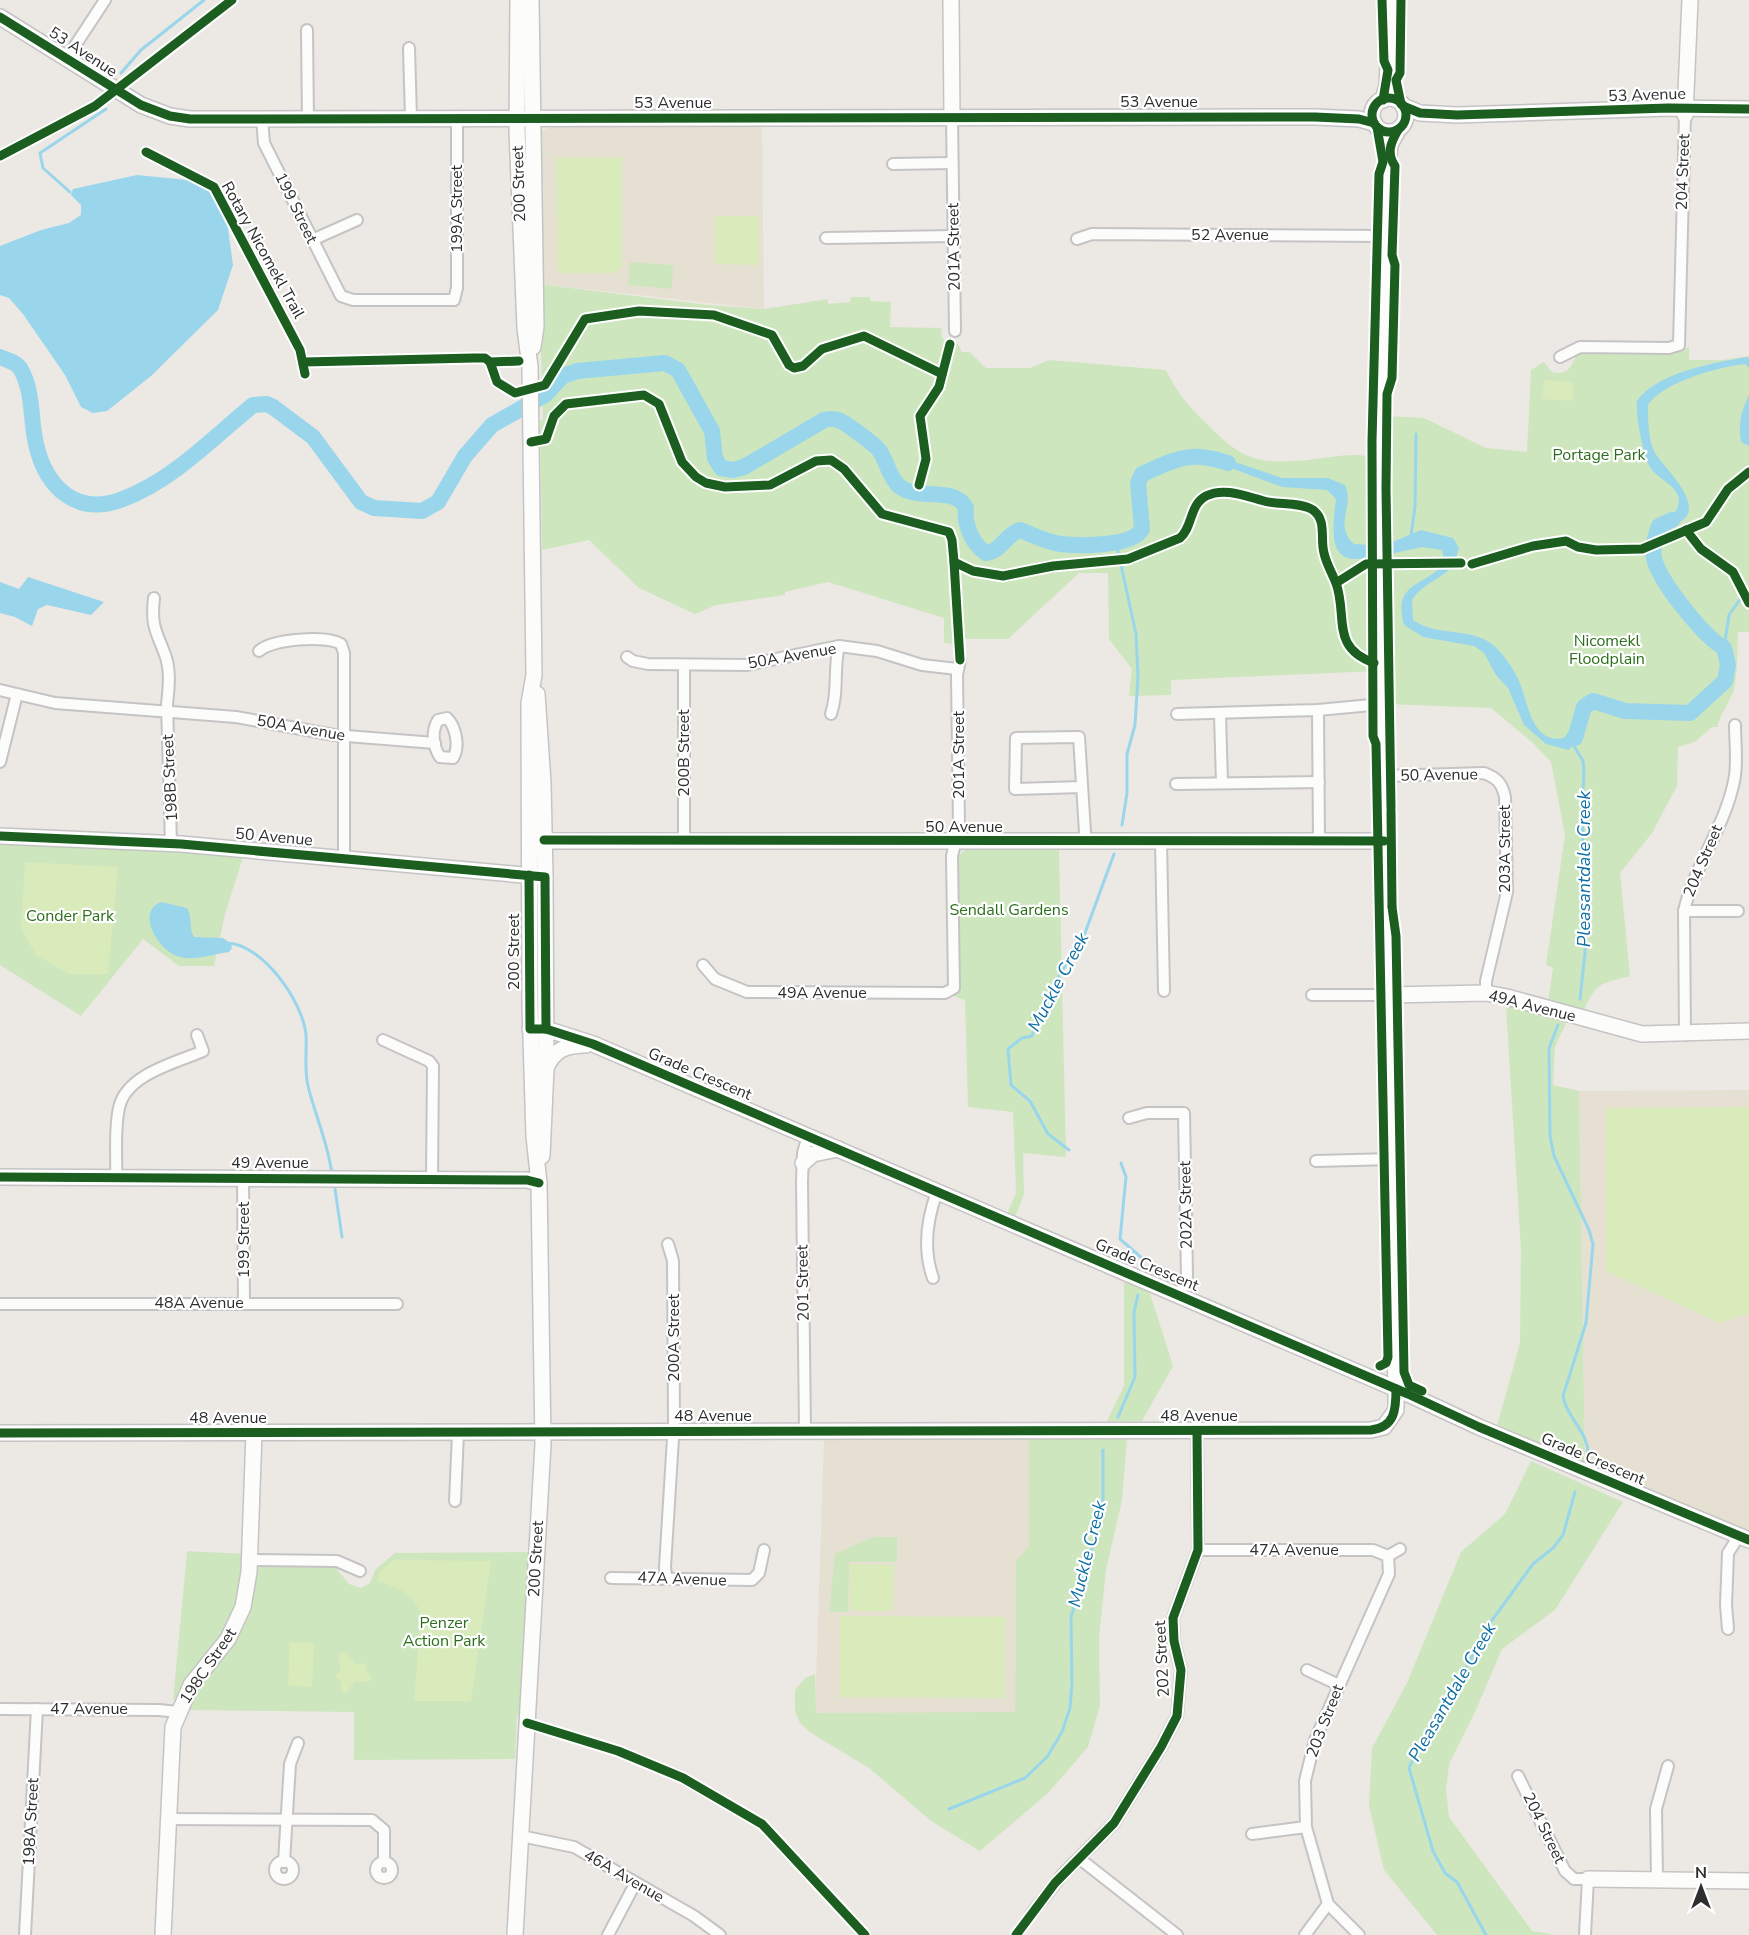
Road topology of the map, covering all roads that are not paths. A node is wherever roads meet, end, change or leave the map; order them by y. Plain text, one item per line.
1 (105, 0) edge
2 (518, 0) edge
3 (531, 0) edge
4 (951, 0) edge
5 (1391, 0) edge
6 (1690, 0) edge
7 (0, 17) edge
8 (308, 30) dead end
9 (1390, 45) junction
10 (409, 48) dead end
11 (67, 58) junction
12 (1381, 101) junction
13 (1402, 105) junction
14 (1749, 109) edge
15 (1680, 113) junction
16 (1457, 115) junction
17 (1749, 115) edge
18 (457, 117) junction
19 (525, 117) junction
20 (952, 117) junction
21 (1315, 117) junction
22 (411, 118) junction
23 (262, 119) junction
24 (308, 120) junction
25 (1376, 125) junction
26 (1399, 129) junction
27 (952, 163) junction
28 (893, 164) dead end
29 (1386, 185) junction
30 (357, 220) dead end
31 (954, 236) junction
32 (1385, 236) junction
33 (826, 238) dead end
34 (1077, 239) dead end
35 (312, 240) junction
36 (338, 293) joint
37 (954, 331) dead end
38 (1560, 357) dead end
39 (154, 598) dead end
40 (839, 646) junction
41 (259, 651) dead end
42 (627, 657) dead end
43 (959, 664) joint
44 (684, 665) junction
45 (534, 675) junction
46 (0, 690) edge
47 (17, 694) junction
48 (1382, 704) junction
49 (1318, 710) junction
50 (167, 712) junction
51 (831, 714) dead end
52 (1178, 714) dead end
53 (1220, 715) junction
54 (1735, 725) dead end
55 (344, 736) junction
56 (435, 744) dead end
57 (0, 762) edge
58 (529, 766) junction
59 (1384, 776) junction
60 (1495, 777) joint
61 (1319, 782) junction
62 (1176, 783) dead end
63 (1222, 783) junction
64 (1082, 787) junction
65 (0, 836) edge
66 (544, 840) junction
67 (1161, 841) junction
68 (1319, 841) junction
69 (1384, 841) junction
70 (684, 842) junction
71 (956, 842) junction
72 (1085, 842) junction
73 (171, 844) junction
74 (344, 859) junction
75 (537, 876) junction
76 (1684, 911) junction
77 (1738, 911) dead end
78 (703, 965) dead end
79 (1164, 991) dead end
80 (951, 992) joint
81 (1486, 993) junction
82 (1312, 995) dead end
83 (1388, 995) junction
84 (538, 1029) junction
85 (1749, 1031) edge
86 (197, 1035) dead end
87 (1685, 1035) junction
88 (383, 1040) dead end
89 (593, 1044) junction
90 (546, 1068) junction
91 (1129, 1118) dead end
92 (808, 1136) junction
93 (838, 1149) junction
94 (1392, 1159) junction
95 (1316, 1161) dead end
96 (802, 1163) junction
97 (0, 1177) edge
98 (117, 1177) junction
99 (243, 1177) junction
100 (432, 1179) junction
101 (538, 1183) junction
102 (938, 1192) junction
103 (668, 1244) dead end
104 (933, 1278) dead end
105 (1180, 1295) junction
106 (244, 1303) junction
107 (0, 1304) edge
108 (397, 1304) dead end
109 (1396, 1389) junction
110 (805, 1430) junction
111 (673, 1431) junction
112 (1197, 1431) junction
113 (542, 1432) junction
114 (0, 1433) edge
115 (254, 1433) junction
116 (458, 1433) junction
117 (455, 1501) dead end
118 (1744, 1538) edge
119 (764, 1550) dead end
120 (1198, 1550) junction
121 (1400, 1550) dead end
122 (1388, 1556) junction
123 (250, 1560) junction
124 (360, 1571) dead end
125 (666, 1577) junction
126 (611, 1578) dead end
127 (1728, 1629) dead end
128 (1307, 1670) dead end
129 (1339, 1685) junction
130 (0, 1709) edge
131 (37, 1709) junction
132 (178, 1712) junction
133 (298, 1743) dead end
134 (1668, 1766) dead end
135 (1518, 1776) dead end
136 (168, 1819) junction
137 (287, 1819) junction
138 (1306, 1827) junction
139 (1252, 1834) dead end
140 (521, 1836) junction
141 (1080, 1859) junction
142 (284, 1862) dead end
143 (384, 1862) dead end
144 (1588, 1879) junction
145 (1657, 1879) junction
146 (1749, 1881) edge
147 (635, 1884) junction
148 (1328, 1904) junction
149 (1032, 1913) dead end
150 (25, 1935) edge
151 (163, 1935) edge
152 (515, 1935) edge
153 (608, 1935) edge
154 (720, 1935) edge
155 (1177, 1935) edge
156 (1305, 1935) edge
157 (1359, 1935) edge
158 (1586, 1935) edge

1 - 11 street
2 - 19 street, 200 Street
3 - 19 street, 200 Street
4 - 20 street, 201A Street
5 - 9 street
6 - 15 street, 204 Street
7 - 11 street, 53 Avenue
8 - 24 street
9 - 12 street
9 - 13 street
10 - 22 street
11 - 23 street, 53 Avenue
12 - 13 street
12 - 21 street, 53 Avenue
12 - 25 street
13 - 16 street, 53 Avenue
13 - 26 street
14 - 15 street, 53 Avenue
15 - 16 street, 53 Avenue
15 - 17 street, 53 Avenue
15 - 38 street, 204 Street
16 - 26 street, 53 Avenue
18 - 19 street, 53 Avenue
18 - 22 street, 53 Avenue
18 - 36 street, 199A Street
19 - 20 street, 53 Avenue
19 - 45 street, 200 Street
20 - 21 street, 53 Avenue
20 - 27 street, 201A Street
21 - 25 street, 53 Avenue
22 - 24 street, 53 Avenue
23 - 24 street, 53 Avenue
23 - 35 street, 199 Street
25 - 26 street
25 - 29 street
26 - 29 street
27 - 28 street
27 - 31 street, 201A Street
29 - 32 street
30 - 35 street
31 - 33 street
31 - 37 street, 201A Street
32 - 34 street, 52 Avenue
32 - 48 street
35 - 36 street, 199 Street
39 - 50 street
40 - 43 street, 50A Avenue
40 - 44 street, 50A Avenue
40 - 51 street
41 - 55 street
42 - 44 street, 50A Avenue
43 - 71 street, 201A Street
44 - 70 street, 200B Street
45 - 58 street, 200 Street
45 - 66 street, 200 Street
46 - 47 street, 50A Avenue
47 - 50 street, 50A Avenue
47 - 57 street
48 - 49 street
48 - 59 street
49 - 53 street
49 - 61 street
50 - 55 street, 50A Avenue
50 - 73 street, 198B Street
52 - 53 street
53 - 63 street
54 - 76 street, 204 Street
55 - 56 street, 50A Avenue
55 - 74 street
58 - 66 street
58 - 75 street, 200 Street
59 - 60 street, 50 Avenue
59 - 69 street
60 - 81 street, 203A Street
61 - 63 street
61 - 68 street
62 - 63 street
64 - 64 street
64 - 72 street
65 - 73 street, 50 Avenue
66 - 70 street, 50 Avenue
66 - 75 street, 200 Street
67 - 68 street, 50 Avenue
67 - 72 street, 50 Avenue
67 - 79 street
68 - 69 street, 50 Avenue
69 - 83 street
70 - 71 street, 50 Avenue
71 - 72 street, 50 Avenue
71 - 80 street, 201A Street
73 - 74 street, 50 Avenue
74 - 75 street, 50 Avenue
75 - 84 street, 200 Street
76 - 77 street
76 - 87 street, 204 Street
78 - 80 street, 49A Avenue
81 - 83 street, 49A Avenue
81 - 87 street, 49A Avenue
82 - 83 street, 49A Avenue
83 - 94 street
84 - 89 street, Grade Crescent
84 - 90 street, 200 Street
84 - 101 street, 200 Street
85 - 87 street, 49A Avenue
86 - 98 street
88 - 100 street
89 - 90 street
89 - 92 street, Grade Crescent
90 - 101 street, 200 Street
91 - 105 street, 202A Street
92 - 93 street, Grade Crescent
92 - 96 street, 201 Street
93 - 96 street
93 - 102 street, Grade Crescent
94 - 95 street
94 - 109 street
96 - 110 street, 201 Street
97 - 98 street, 49 Avenue
98 - 99 street, 49 Avenue
99 - 100 street, 49 Avenue
99 - 106 street, 199 Street
100 - 101 street, 49 Avenue
101 - 113 street, 200 Street
102 - 104 street
102 - 105 street, Grade Crescent
103 - 111 street, 200A Street
105 - 109 street, Grade Crescent
106 - 107 street, 48A Avenue
106 - 108 street, 48A Avenue
109 - 112 street, 48 Avenue
109 - 118 street, Grade Crescent
110 - 111 street, 48 Avenue
110 - 112 street, 48 Avenue
111 - 113 street, 48 Avenue
111 - 125 street, 200A Street
112 - 120 street, 202 Street
113 - 116 street, 48 Avenue
113 - 140 street, 200 Street
114 - 115 street, 48 Avenue
115 - 116 street, 48 Avenue
115 - 123 street, 198C Street
116 - 117 street
118 - 127 street
119 - 125 street, 47A Avenue
120 - 122 street, 47A Avenue
120 - 141 street, 202 Street
121 - 122 street
122 - 129 street, 203 Street
123 - 124 street
123 - 132 street, 198C Street
125 - 126 street, 47A Avenue
128 - 129 street
129 - 138 street, 203 Street
130 - 131 street, 47 Avenue
131 - 132 street, 47 Avenue
131 - 150 street, 198A Street
132 - 136 street, 198C Street
133 - 137 street
134 - 145 street
135 - 144 street, 204 Street
136 - 137 street
136 - 151 street, 198C Street
137 - 142 street
137 - 143 street
138 - 139 street
138 - 148 street, 203 Street
140 - 147 street, 46A Avenue
140 - 152 street, 200 Street
141 - 149 street, 202 Street
141 - 155 street
144 - 145 street
144 - 158 street
145 - 146 street
147 - 153 street
147 - 154 street, 46A Avenue
148 - 156 street
148 - 157 street

